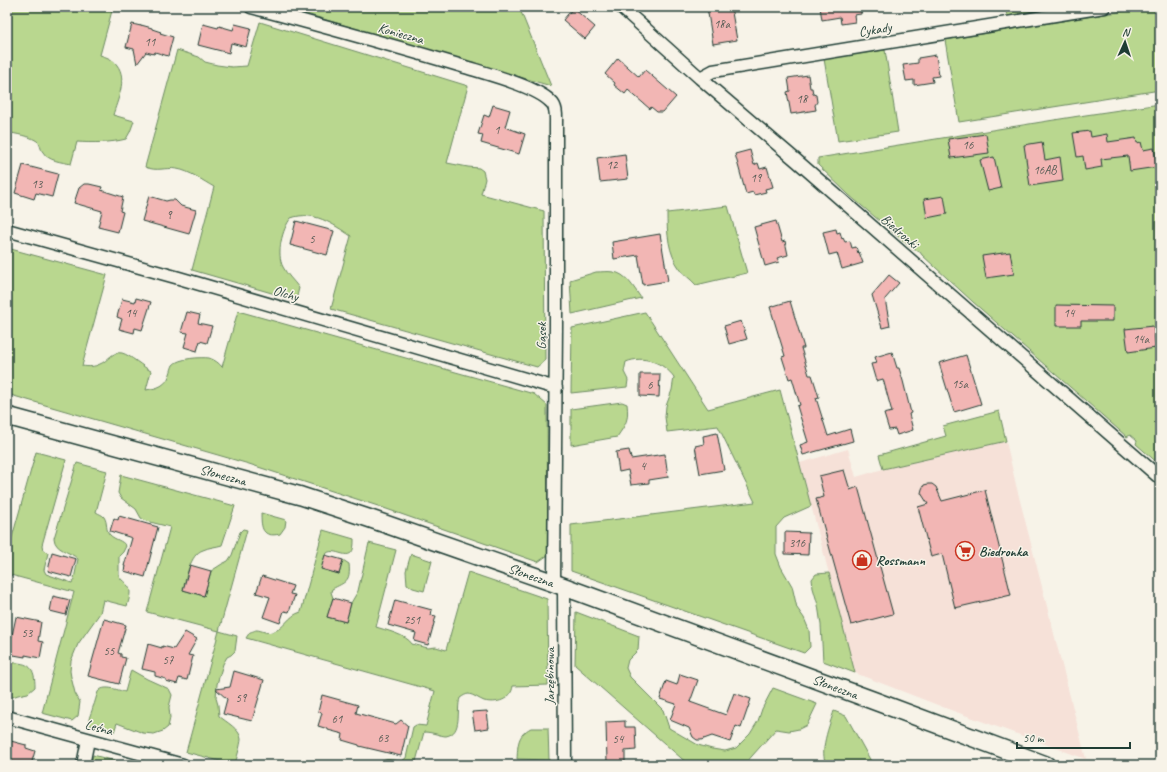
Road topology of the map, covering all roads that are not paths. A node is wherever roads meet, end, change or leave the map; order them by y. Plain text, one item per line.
1 (251, 7) edge
2 (621, 7) edge
3 (1104, 7) edge
4 (700, 78) junction
5 (541, 95) joint
6 (7, 230) edge
7 (556, 388) junction
8 (7, 416) edge
9 (1160, 478) edge
10 (559, 585) junction
11 (7, 717) edge
12 (88, 740) junction
13 (83, 765) edge
14 (183, 765) edge
15 (565, 765) edge
16 (1046, 765) edge

1 - 5 street, Konieczna
2 - 4 street, Biedronki
3 - 4 street, Cykady
4 - 9 street, Biedronki
5 - 7 street, Gąsek
6 - 7 street, Olchy
7 - 10 street, Gąsek
8 - 10 main road, Słoneczna
10 - 15 street, Jarzębinowa
10 - 16 main road, Słoneczna
11 - 12 street, Leśna
12 - 13 street
12 - 14 street, Leśna

